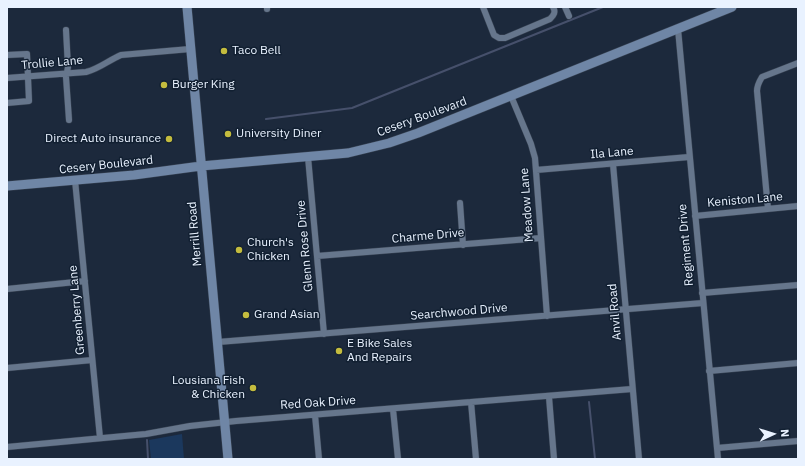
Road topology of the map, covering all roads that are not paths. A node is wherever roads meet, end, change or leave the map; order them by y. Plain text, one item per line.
1 (186, 7) edge
2 (483, 7) edge
3 (553, 7) edge
4 (565, 7) edge
5 (732, 7) edge
6 (568, 16) dead end
7 (678, 29) junction
8 (66, 30) dead end
9 (190, 49) junction
10 (7, 55) edge
11 (798, 63) edge
12 (67, 73) junction
13 (28, 76) junction
14 (7, 78) edge
15 (511, 96) junction
16 (7, 103) edge
17 (69, 120) dead end
18 (308, 157) junction
19 (689, 157) junction
20 (613, 164) junction
21 (201, 166) junction
22 (536, 170) junction
23 (75, 180) junction
24 (7, 186) edge
25 (460, 203) dead end
26 (798, 206) edge
27 (768, 209) junction
28 (695, 216) junction
29 (541, 238) junction
30 (463, 245) junction
31 (317, 256) junction
32 (85, 281) junction
33 (798, 285) edge
34 (7, 288) edge
35 (702, 293) junction
36 (703, 304) junction
37 (625, 310) junction
38 (548, 316) junction
39 (324, 334) junction
40 (218, 342) junction
41 (92, 360) junction
42 (798, 363) edge
43 (7, 368) edge
44 (709, 371) junction
45 (632, 389) junction
46 (549, 396) junction
47 (471, 402) junction
48 (393, 409) junction
49 (316, 415) junction
50 (225, 422) junction
51 (100, 438) junction
52 (798, 441) edge
53 (7, 447) edge
54 (717, 448) junction
55 (228, 459) edge
56 (319, 459) edge
57 (398, 459) edge
58 (476, 459) edge
59 (554, 459) edge
60 (638, 459) edge
61 (718, 459) edge

1 - 9 main road, Merrill Road
2 - 3 street
4 - 6 street
5 - 7 main road, Cesery Boulevard
7 - 15 main road, Cesery Boulevard
7 - 19 street, Regiment Drive
8 - 12 street
9 - 12 street, Trollie Lane
9 - 21 main road, Merrill Road
10 - 13 street
11 - 27 street
12 - 13 street, Trollie Lane
12 - 17 street
13 - 14 street, Trollie Lane
13 - 16 street
15 - 18 main road, Cesery Boulevard
15 - 22 street, Meadow Lane
18 - 21 main road, Cesery Boulevard
18 - 31 street, Glenn Rose Drive
19 - 20 street, Ila Lane
19 - 28 street, Regiment Drive
20 - 22 street, Ila Lane
20 - 37 street, Anvil Road
21 - 23 main road, Cesery Boulevard
21 - 40 main road, Merrill Road
22 - 29 street, Meadow Lane
23 - 24 main road, Cesery Boulevard
23 - 32 street, Greenberry Lane
25 - 30 street
26 - 27 street, Keniston Lane
27 - 28 street, Keniston Lane
28 - 35 street, Regiment Drive
29 - 30 street, Charme Drive
29 - 38 street, Meadow Lane
30 - 31 street, Charme Drive
31 - 39 street, Glenn Rose Drive
32 - 34 street
32 - 41 street, Greenberry Lane
33 - 35 street
35 - 36 street, Regiment Drive
36 - 37 street, Searchwood Drive
36 - 44 street, Regiment Drive
37 - 38 street, Searchwood Drive
37 - 45 street, Anvil Road
38 - 39 street, Searchwood Drive
39 - 40 street, Searchwood Drive
40 - 50 main road, Merrill Road
41 - 43 street
41 - 51 street, Greenberry Lane
42 - 44 street
44 - 54 street, Regiment Drive
45 - 46 street, Red Oak Drive
45 - 60 street, Anvil Road
46 - 47 street, Red Oak Drive
46 - 59 street
47 - 48 street, Red Oak Drive
47 - 58 street
48 - 49 street, Red Oak Drive
48 - 57 street
49 - 50 street, Red Oak Drive
49 - 56 street
50 - 51 street, Red Oak Drive
50 - 55 main road, Merrill Road
51 - 53 street, Red Oak Drive
52 - 54 street
54 - 61 street, Regiment Drive

